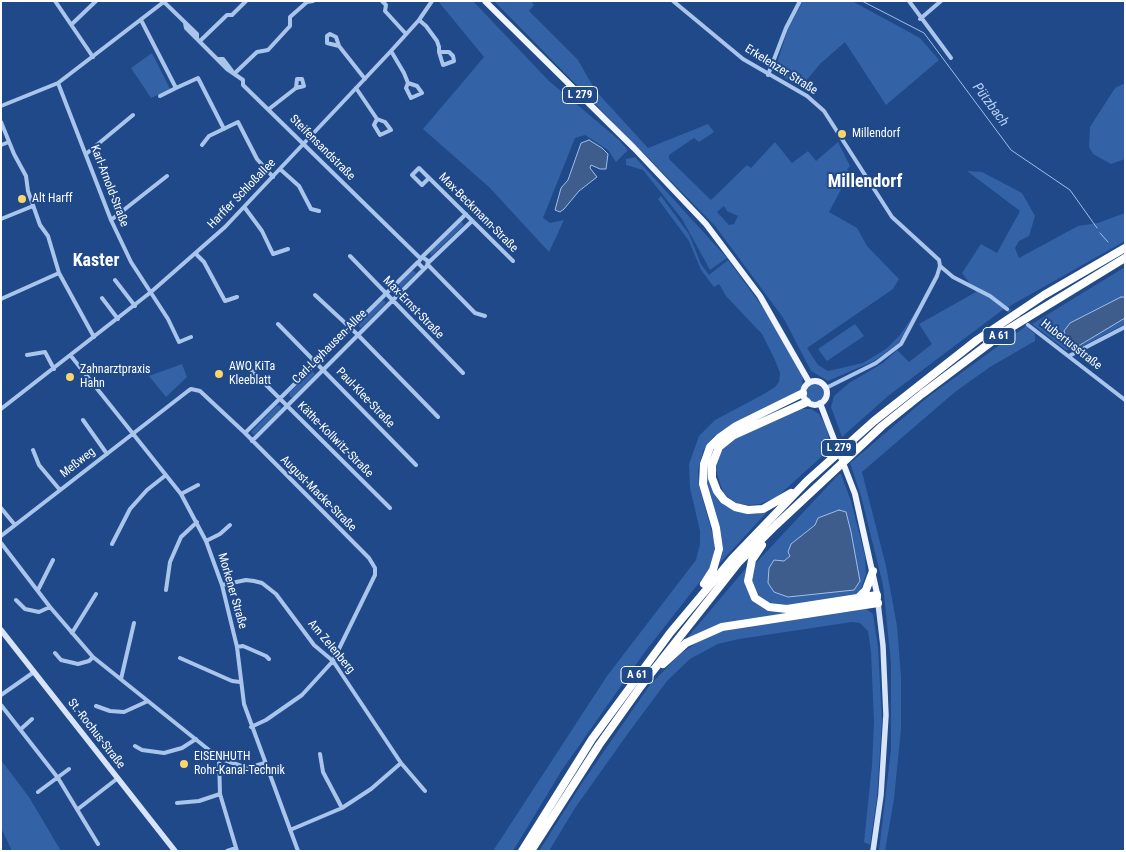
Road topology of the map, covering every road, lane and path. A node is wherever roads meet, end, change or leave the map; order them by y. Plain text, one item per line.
1 (55, 1) edge
2 (96, 1) edge
3 (246, 1) edge
4 (313, 1) edge
5 (382, 1) edge
6 (432, 1) edge
7 (485, 1) edge
8 (672, 1) edge
9 (800, 1) edge
10 (909, 1) edge
11 (941, 1) edge
12 (164, 2) edge
13 (920, 18) junction
14 (142, 20) junction
15 (419, 20) junction
16 (72, 24) junction
17 (406, 34) junction
18 (199, 40) junction
19 (339, 46) dead end
20 (391, 51) junction
21 (439, 52) dead end
22 (93, 57) junction
23 (951, 58) dead end
24 (233, 72) junction
25 (768, 75) junction
26 (366, 79) junction
27 (58, 83) junction
28 (408, 83) junction
29 (176, 88) junction
30 (296, 88) dead end
31 (356, 88) junction
32 (160, 96) dead end
33 (1, 106) edge
34 (269, 109) junction
35 (134, 115) dead end
36 (377, 120) junction
37 (1, 122) edge
38 (224, 129) junction
39 (9, 142) junction
40 (1, 145) edge
41 (202, 145) dead end
42 (304, 145) junction
43 (86, 154) junction
44 (280, 169) junction
45 (167, 176) dead end
46 (273, 177) junction
47 (429, 178) junction
48 (33, 206) junction
49 (245, 208) junction
50 (319, 211) dead end
51 (466, 214) junction
52 (1, 219) edge
53 (111, 220) junction
54 (472, 221) junction
55 (1125, 248) edge
56 (288, 249) dead end
57 (196, 254) junction
58 (350, 256) dead end
59 (1125, 258) edge
60 (420, 259) junction
61 (514, 261) dead end
62 (426, 266) junction
63 (940, 266) junction
64 (59, 273) junction
65 (115, 280) dead end
66 (151, 292) junction
67 (315, 295) dead end
68 (385, 295) junction
69 (237, 297) dead end
70 (102, 298) dead end
71 (1, 299) edge
72 (391, 300) junction
73 (135, 306) junction
74 (1007, 308) tunnel mouth
75 (486, 316) dead end
76 (118, 319) junction
77 (278, 324) dead end
78 (1028, 325) tunnel mouth
79 (1125, 327) edge
80 (352, 329) junction
81 (357, 334) junction
82 (94, 337) junction
83 (191, 338) dead end
84 (28, 355) dead end
85 (71, 356) junction
86 (1069, 356) junction
87 (245, 364) dead end
88 (317, 364) junction
89 (54, 369) junction
90 (323, 369) junction
91 (463, 373) dead end
92 (809, 382) junction
93 (826, 388) junction
94 (803, 393) junction
95 (280, 399) junction
96 (1125, 400) edge
97 (807, 402) junction
98 (820, 404) junction
99 (287, 405) junction
100 (168, 408) joint
101 (1, 409) edge
102 (438, 417) dead end
103 (83, 420) dead end
104 (245, 433) junction
105 (133, 434) junction
106 (252, 441) junction
107 (33, 450) dead end
108 (107, 454) junction
109 (416, 465) dead end
110 (166, 475) junction
111 (807, 481) junction
112 (198, 485) dead end
113 (60, 490) junction
114 (181, 494) junction
115 (1, 508) edge
116 (390, 508) dead end
117 (197, 522) junction
118 (15, 525) junction
119 (230, 525) dead end
120 (776, 525) junction
121 (1, 536) edge
122 (206, 541) junction
123 (1, 543) edge
124 (112, 544) dead end
125 (53, 560) dead end
126 (873, 571) junction
127 (222, 586) junction
128 (38, 590) junction
129 (166, 590) dead end
130 (96, 594) dead end
131 (857, 598) junction
132 (878, 599) junction
133 (16, 600) dead end
134 (50, 607) junction
135 (685, 613) junction
136 (134, 624) dead end
137 (1, 630) edge
138 (72, 633) junction
139 (237, 647) junction
140 (55, 653) dead end
141 (93, 657) junction
142 (180, 658) dead end
143 (269, 659) dead end
144 (333, 660) junction
145 (35, 672) junction
146 (120, 679) junction
147 (240, 682) junction
148 (641, 686) junction
149 (1, 695) edge
150 (148, 701) junction
151 (1, 705) edge
152 (96, 706) dead end
153 (32, 719) dead end
154 (251, 727) junction
155 (21, 729) junction
156 (196, 740) junction
157 (135, 746) dead end
158 (320, 754) dead end
159 (219, 758) junction
160 (265, 763) junction
161 (402, 763) junction
162 (69, 769) dead end
163 (58, 778) junction
164 (118, 778) junction
165 (425, 791) dead end
166 (38, 792) dead end
167 (220, 794) junction
168 (177, 803) dead end
169 (78, 808) junction
170 (342, 808) junction
171 (290, 830) junction
172 (98, 844) dead end
173 (237, 849) edge
174 (175, 851) edge
175 (228, 851) edge
176 (298, 851) edge
177 (522, 851) edge
178 (531, 851) edge
179 (873, 851) edge

1 - 16 street
2 - 16 street
3 - 18 street
4 - 24 street
5 - 17 street
6 - 15 street, Harffer Schloßallee
7 - 92 main road, L 279
8 - 25 street, Erkelenzer Straße
9 - 25 street
10 - 13 street
11 - 13 street
12 - 14 street
12 - 18 street, Steifensandstraße
13 - 23 street
14 - 22 street
14 - 29 street
15 - 17 street, Harffer Schloßallee
15 - 21 street
16 - 22 street
17 - 20 street, Harffer Schloßallee
18 - 24 street, Steifensandstraße
19 - 26 street
20 - 26 street, Harffer Schloßallee
20 - 28 street
22 - 27 street
24 - 34 street, Steifensandstraße
25 - 63 street, Erkelenzer Straße
26 - 31 street, Harffer Schloßallee
27 - 33 street
27 - 43 street, Karl-Arnold-Straße
28 - 28 street
29 - 32 street
29 - 38 street
30 - 34 street
31 - 36 street
31 - 42 street, Harffer Schloßallee
34 - 42 street, Steifensandstraße
35 - 43 street
36 - 36 street
37 - 39 street
38 - 41 street
38 - 46 street
39 - 40 street
39 - 48 street
42 - 44 street, Harffer Schloßallee
42 - 60 street, Steifensandstraße
43 - 53 street, Karl-Arnold-Straße
44 - 46 street, Harffer Schloßallee
44 - 50 street
45 - 53 street
46 - 49 street, Harffer Schloßallee
47 - 47 street, Max-Beckmann-Straße
47 - 51 street, Max-Beckmann-Straße
48 - 52 street
48 - 64 street
49 - 56 street
49 - 57 street, Harffer Schloßallee
51 - 54 street, Max-Beckmann-Straße
51 - 60 street, Carl-Leyhausen-Allee
53 - 66 street, Karl-Arnold-Straße
54 - 61 street, Max-Beckmann-Straße
54 - 62 street, Carl-Leyhausen-Allee
55 - 111 highway, A 61
57 - 66 street, Harffer Schloßallee
57 - 69 street
58 - 68 street, Max-Ernst-Straße
59 - 120 highway, A 61
60 - 62 street
60 - 62 street
60 - 68 street, Carl-Leyhausen-Allee
62 - 72 street, Carl-Leyhausen-Allee
62 - 75 street
63 - 74 street
63 - 93 street
64 - 71 street
64 - 82 street
65 - 73 street
66 - 73 street, Harffer Schloßallee
66 - 83 street, Karl-Arnold-Straße
67 - 80 street
68 - 72 street, Max-Ernst-Straße
68 - 80 street, Carl-Leyhausen-Allee
70 - 76 street
72 - 81 street, Carl-Leyhausen-Allee
72 - 91 street, Max-Ernst-Straße
73 - 76 street, Harffer Schloßallee
76 - 82 street, Harffer Schloßallee
77 - 88 street, Paul-Klee-Straße
78 - 86 street, Hubertusstraße
79 - 86 street
80 - 81 street
80 - 88 street, Carl-Leyhausen-Allee
81 - 90 street, Carl-Leyhausen-Allee
81 - 102 street
82 - 85 street, Harffer Schloßallee
84 - 89 street
85 - 89 street, Harffer Schloßallee
85 - 105 street, Morkener Straße
86 - 96 street, Hubertusstraße
87 - 95 street, Käthe-Kollwitz-Straße
88 - 90 street, Paul-Klee-Straße
88 - 95 street, Carl-Leyhausen-Allee
89 - 101 street, Harffer Schloßallee
90 - 99 street, Carl-Leyhausen-Allee
90 - 109 street, Paul-Klee-Straße
92 - 93 main road
92 - 94 main road
93 - 98 main road
94 - 97 main road
94 - 135 highway
95 - 99 street, Käthe-Kollwitz-Straße
95 - 104 street, Carl-Leyhausen-Allee
97 - 98 main road
97 - 111 highway
98 - 126 main road, L 279
99 - 106 street, Carl-Leyhausen-Allee
99 - 116 street, Käthe-Kollwitz-Straße
100 - 104 street, August-Macke-Straße
100 - 105 street, Meßweg
103 - 108 street
104 - 106 street, August-Macke-Straße
105 - 108 street, Meßweg
105 - 110 street, Morkener Straße
106 - 144 street, August-Macke-Straße
107 - 113 street
108 - 113 street, Meßweg
110 - 114 street, Morkener Straße
110 - 124 street
111 - 135 highway, A 61
112 - 114 street
113 - 118 street, Meßweg
114 - 117 street, Morkener Straße
115 - 118 street
117 - 122 street, Morkener Straße
117 - 129 street
118 - 121 street, Meßweg
119 - 122 street, Morkener Straße
120 - 131 highway
120 - 148 highway, A 61
122 - 127 street, Morkener Straße
123 - 128 street
125 - 128 street
126 - 131 highway
126 - 132 main road, L 279
127 - 139 street, Morkener Straße
127 - 144 street, Am Zelenberg
128 - 134 street
130 - 138 street
131 - 132 highway
132 - 148 highway
132 - 179 street, L 279
133 - 134 street
134 - 138 street
135 - 177 highway, A 61
136 - 146 street
137 - 145 street, St.-Rochus-Straße
138 - 141 street
139 - 143 street, Morkener Straße
139 - 147 street, Morkener Straße
140 - 141 street
141 - 146 street
142 - 147 street
144 - 154 street
144 - 161 street, Am Zelenberg
145 - 149 street
145 - 164 street, St.-Rochus-Straße
146 - 150 street
147 - 154 street, Morkener Straße
148 - 178 highway, A 61
150 - 152 street
150 - 156 street
151 - 155 street
153 - 155 street
154 - 160 street, Morkener Straße
155 - 163 street
156 - 157 street
156 - 159 street
158 - 170 street
159 - 160 street
159 - 167 street
160 - 171 street, Morkener Straße
161 - 165 street, Am Zelenberg
161 - 170 street
162 - 163 street
163 - 166 street
163 - 169 street
164 - 169 street
164 - 174 street, St.-Rochus-Straße
167 - 168 street
167 - 173 street
169 - 172 street
170 - 171 street
171 - 176 street, Morkener Straße
173 - 175 street

